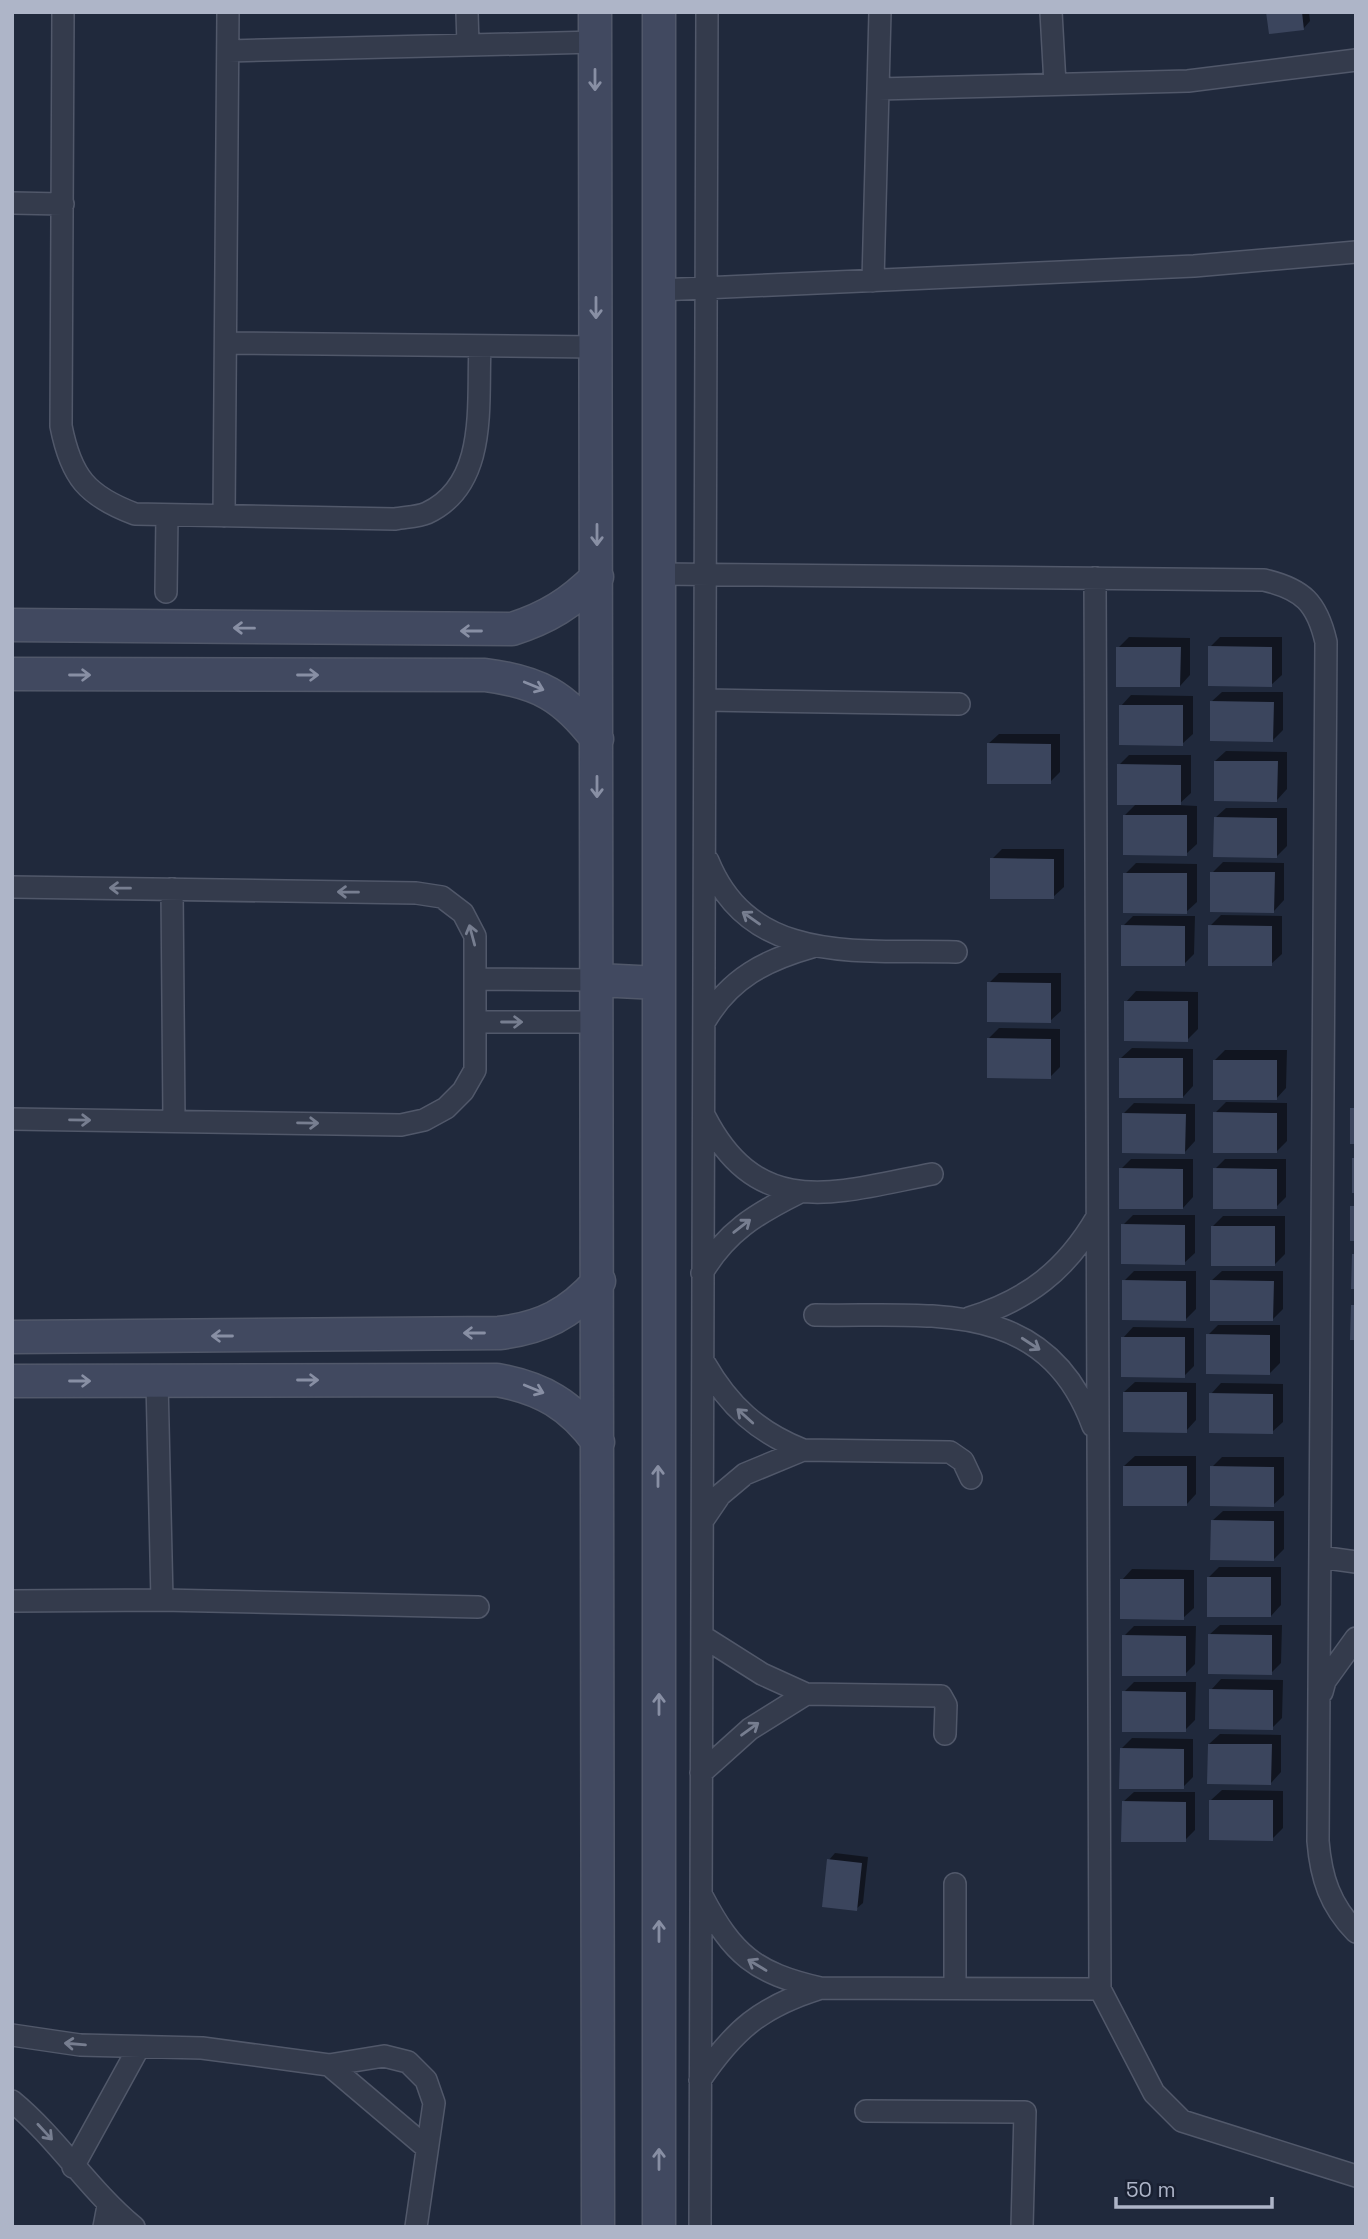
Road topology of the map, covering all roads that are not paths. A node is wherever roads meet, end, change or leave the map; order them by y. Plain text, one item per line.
1 (63, 12) edge
2 (228, 12) edge
3 (467, 12) edge
4 (659, 12) edge
5 (707, 12) edge
6 (880, 12) edge
7 (1051, 12) edge
8 (595, 27) edge
9 (468, 45) junction
10 (228, 51) junction
11 (1356, 60) edge
12 (1055, 85) junction
13 (878, 89) junction
14 (12, 203) edge
15 (63, 204) junction
16 (1356, 253) edge
17 (873, 281) junction
18 (708, 288) junction
19 (659, 290) junction
20 (226, 343) junction
21 (480, 346) junction
22 (596, 347) junction
23 (167, 515) junction
24 (224, 516) junction
25 (659, 574) junction
26 (706, 575) junction
27 (597, 577) junction
28 (1095, 578) junction
29 (166, 592) dead end
30 (12, 625) edge
31 (12, 674) edge
32 (706, 700) junction
33 (958, 704) dead end
34 (597, 739) junction
35 (705, 856) junction
36 (12, 887) edge
37 (172, 889) junction
38 (812, 947) junction
39 (956, 951) dead end
40 (475, 979) junction
41 (598, 980) junction
42 (658, 983) junction
43 (705, 1021) junction
44 (475, 1022) junction
45 (598, 1022) junction
46 (704, 1115) junction
47 (12, 1119) edge
48 (174, 1121) junction
49 (932, 1174) dead end
50 (798, 1193) junction
51 (1097, 1217) junction
52 (701, 1275) junction
53 (598, 1281) junction
54 (815, 1315) dead end
55 (969, 1318) junction
56 (12, 1337) edge
57 (703, 1361) junction
58 (12, 1381) edge
59 (156, 1381) junction
60 (1098, 1438) junction
61 (598, 1443) junction
62 (803, 1450) junction
63 (971, 1478) dead end
64 (703, 1520) junction
65 (1320, 1557) junction
66 (1356, 1562) edge
67 (162, 1600) junction
68 (12, 1601) edge
69 (478, 1607) dead end
70 (702, 1636) junction
71 (1356, 1637) edge
72 (806, 1694) junction
73 (1319, 1701) junction
74 (945, 1734) dead end
75 (701, 1773) junction
76 (955, 1884) dead end
77 (701, 1895) junction
78 (1356, 1932) edge
79 (955, 1987) junction
80 (820, 1988) junction
81 (1100, 1990) junction
82 (12, 2035) edge
83 (139, 2047) junction
84 (329, 2065) junction
85 (700, 2080) junction
86 (12, 2101) edge
87 (866, 2111) dead end
88 (427, 2148) junction
89 (73, 2167) junction
90 (1356, 2176) edge
91 (106, 2216) edge
92 (134, 2227) edge
93 (416, 2227) edge
94 (598, 2227) edge
95 (659, 2227) edge
96 (699, 2227) edge
97 (1022, 2227) edge

1 - 15 street
2 - 10 street
3 - 9 street
4 - 19 street
5 - 18 street
6 - 13 street
7 - 12 street
8 - 9 street
8 -> 22 street
9 - 10 street
10 - 20 street
11 - 12 street
12 - 13 street
13 - 17 street
14 - 15 street
15 - 23 street
16 - 17 street
17 - 18 street
18 - 19 street
18 - 26 street
19 - 25 street
20 - 21 street
20 - 24 street
21 - 22 street
21 - 24 street
22 -> 27 street
23 - 24 street
23 - 29 street
25 - 26 street
25 - 42 street
26 - 28 street
26 - 32 street
27 -> 30 street
27 - 34 street
28 - 51 street
28 - 65 street
31 -> 34 street
32 - 33 street
32 - 35 street
34 -> 41 street
38 -> 35 street
35 - 43 street
37 -> 36 street
40 -> 37 street
37 - 48 street
38 - 39 street
38 - 43 street
40 - 41 street
40 - 44 street
41 - 42 street
41 - 45 street
95 -> 42 street
43 - 46 street
44 -> 45 street
48 -> 44 street
45 - 53 street
46 - 50 street
46 - 52 street
47 -> 48 street
49 - 50 street
52 -> 50 street
51 - 55 street
51 - 60 street
52 - 57 street
53 -> 56 street
53 - 61 street
54 - 55 street
55 -> 60 street
62 -> 57 street
57 - 64 street
58 -> 59 street
59 -> 61 street
59 - 67 street
60 - 81 street
61 - 94 street
62 - 63 street
62 - 64 street
64 - 70 street
65 - 66 street
65 - 73 street
67 - 68 street
67 - 69 street
70 - 72 street
70 - 75 street
71 - 73 street
72 - 74 street
75 -> 72 street
73 - 78 street
75 - 77 street
76 - 79 street
80 -> 77 street
77 - 85 street
79 - 80 street
79 - 81 street
80 - 85 street
81 - 90 street
83 -> 82 street
83 - 84 street
83 - 89 street
84 - 88 street
84 - 88 street
85 - 96 street
86 -> 89 street
87 - 97 street
88 - 93 street
89 - 91 street
91 - 92 street

